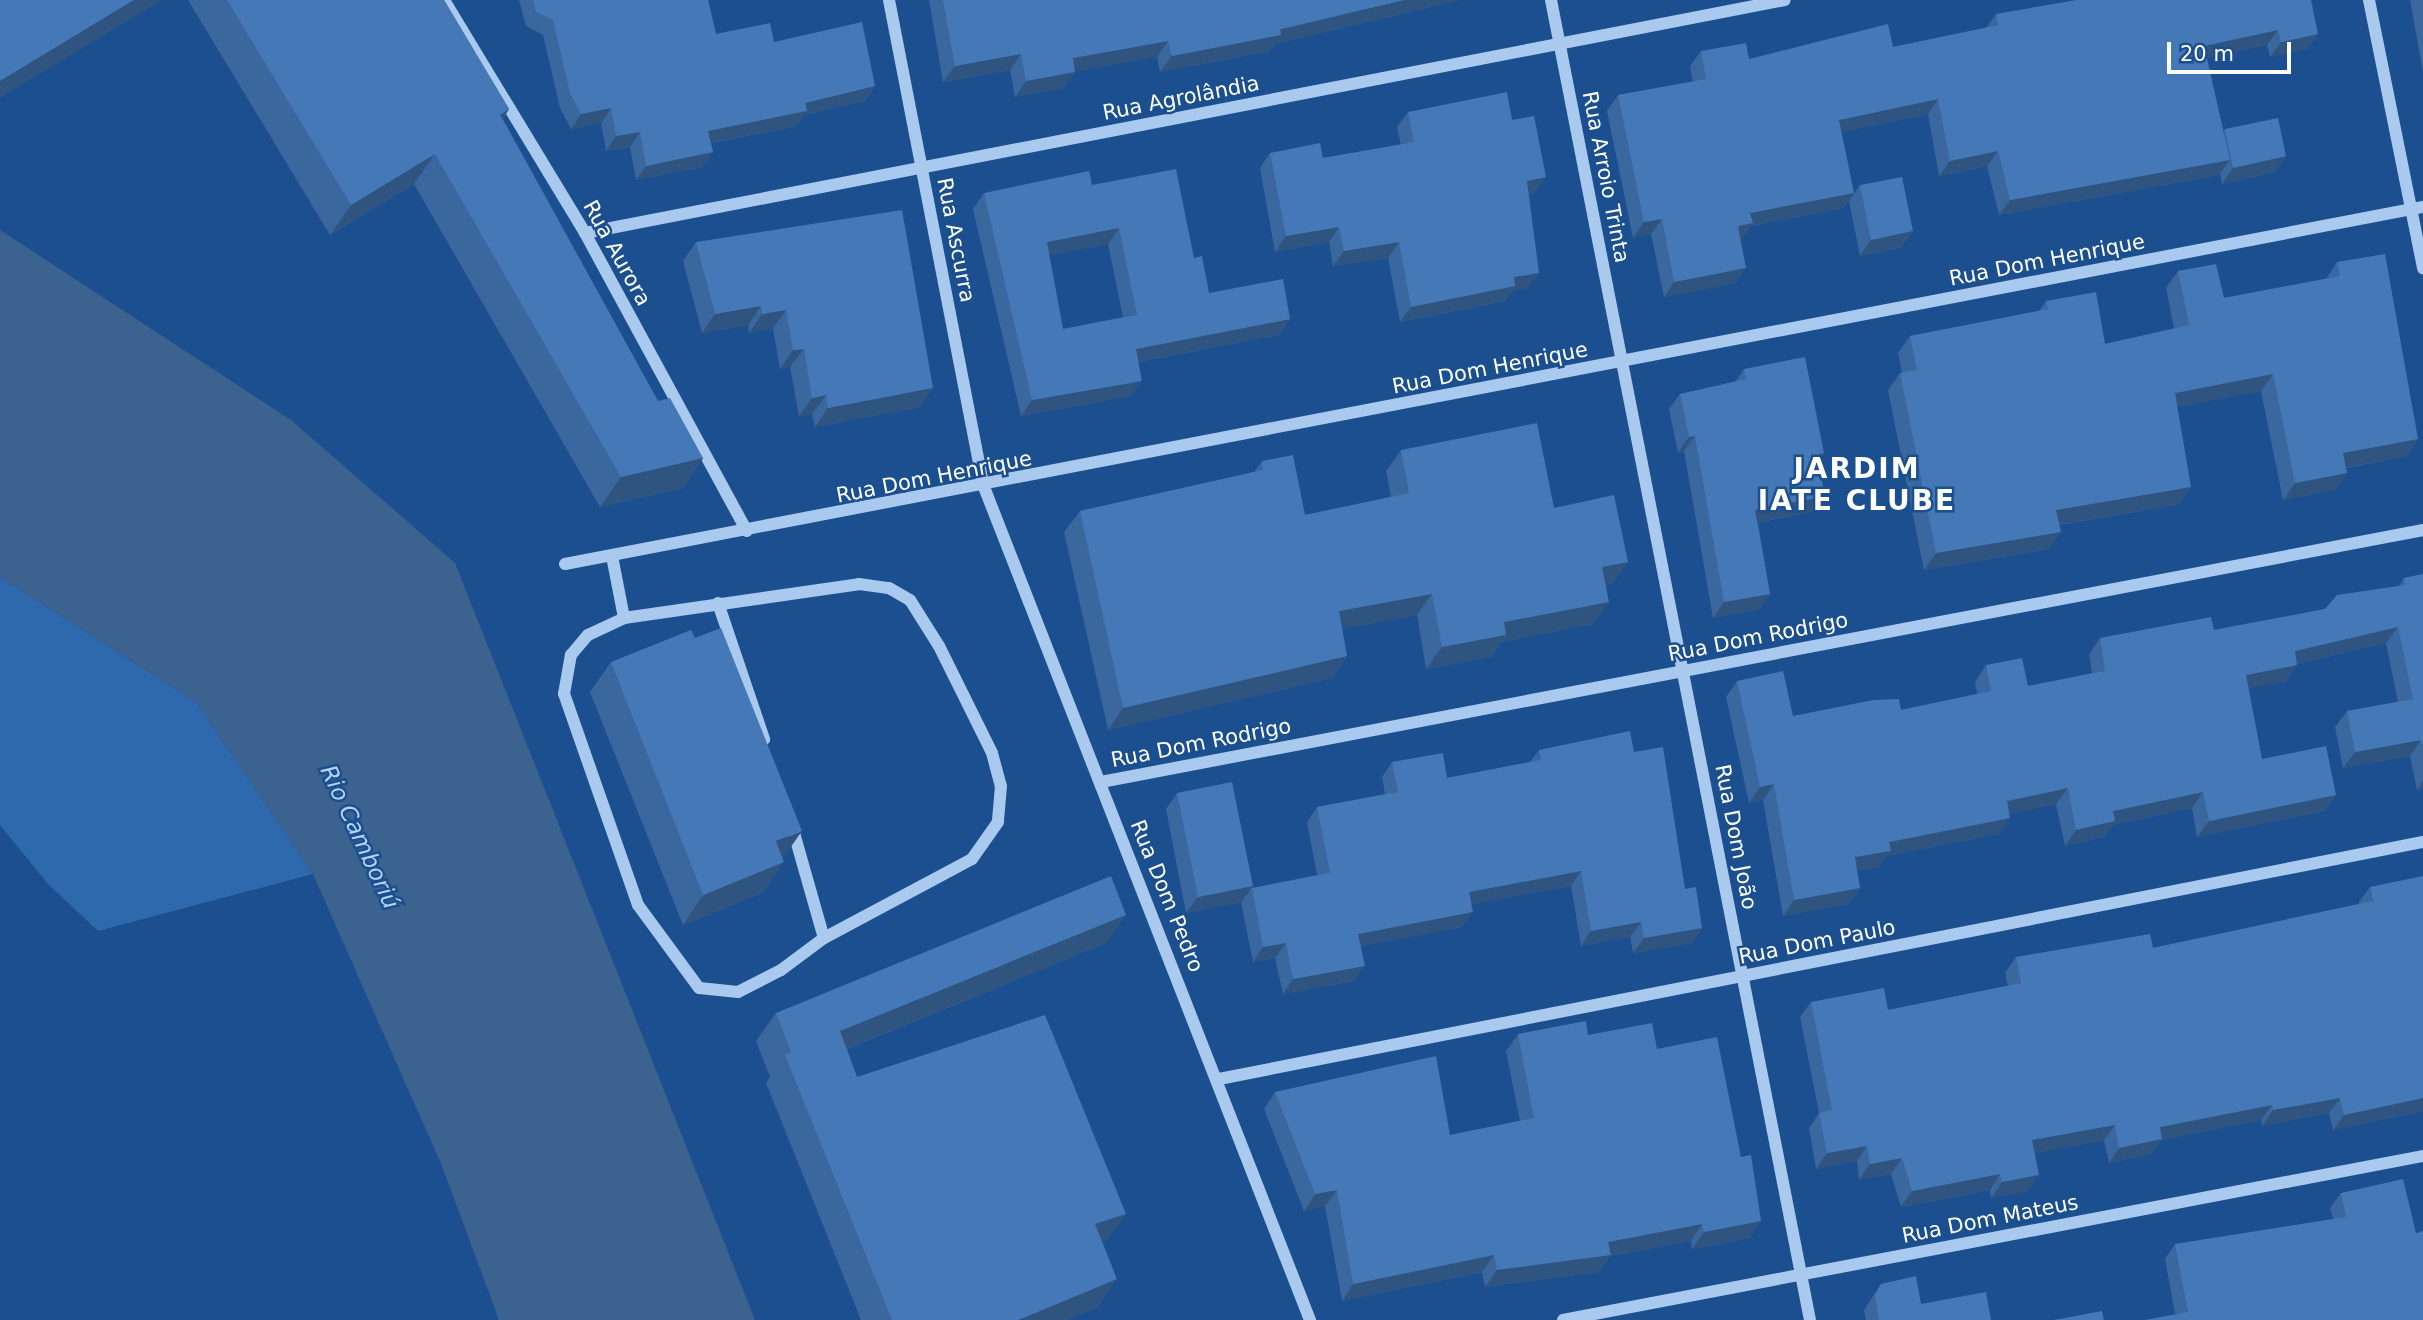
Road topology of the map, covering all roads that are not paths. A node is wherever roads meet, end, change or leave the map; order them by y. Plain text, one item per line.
1 (444, 0) edge
2 (889, 0) edge
3 (1551, 0) edge
4 (1785, 0) edge
5 (2370, 0) edge
6 (1560, 44) junction
7 (922, 167) junction
8 (2417, 209) edge
9 (585, 233) junction
10 (2423, 269) edge
11 (1624, 362) junction
12 (985, 487) junction
13 (2423, 530) edge
14 (747, 531) junction
15 (612, 556) junction
16 (565, 564) dead end
17 (718, 603) junction
18 (624, 618) junction
19 (1684, 671) junction
20 (769, 755) edge
21 (1101, 782) junction
22 (787, 807) edge
23 (2423, 842) edge
24 (824, 938) junction
25 (1743, 976) junction
26 (1219, 1079) junction
27 (2423, 1156) edge
28 (1801, 1275) junction
29 (1310, 1320) edge
30 (1563, 1320) edge
31 (1810, 1320) edge

1 - 9 street, Rua Aurora
2 - 7 street, Rua Ascurra
3 - 6 street, Rua Arroio Trinta
4 - 6 street, Rua Agrolândia
5 - 8 street
6 - 7 street, Rua Agrolândia
6 - 11 street, Rua Arroio Trinta
7 - 9 street, Rua Agrolândia
7 - 12 street, Rua Ascurra
8 - 10 street
8 - 11 street, Rua Dom Henrique
9 - 14 street, Rua Aurora
11 - 12 street, Rua Dom Henrique
11 - 19 street, Rua Dom João
12 - 14 street, Rua Dom Henrique
12 - 21 street, Rua Dom Pedro
13 - 19 street, Rua Dom Rodrigo
14 - 15 street, Rua Dom Henrique
15 - 16 street, Rua Dom Henrique
15 - 18 street
17 - 18 street
17 - 20 street
17 - 24 street
18 - 24 street
19 - 21 street, Rua Dom Rodrigo
19 - 25 street, Rua Dom João
21 - 26 street, Rua Dom Pedro
22 - 24 street
23 - 25 street, Rua Dom Paulo
25 - 26 street, Rua Dom Paulo
25 - 28 street, Rua Dom João
26 - 29 street, Rua Dom Pedro
27 - 28 street, Rua Dom Mateus
28 - 30 street, Rua Dom Mateus
28 - 31 street, Rua Dom João

